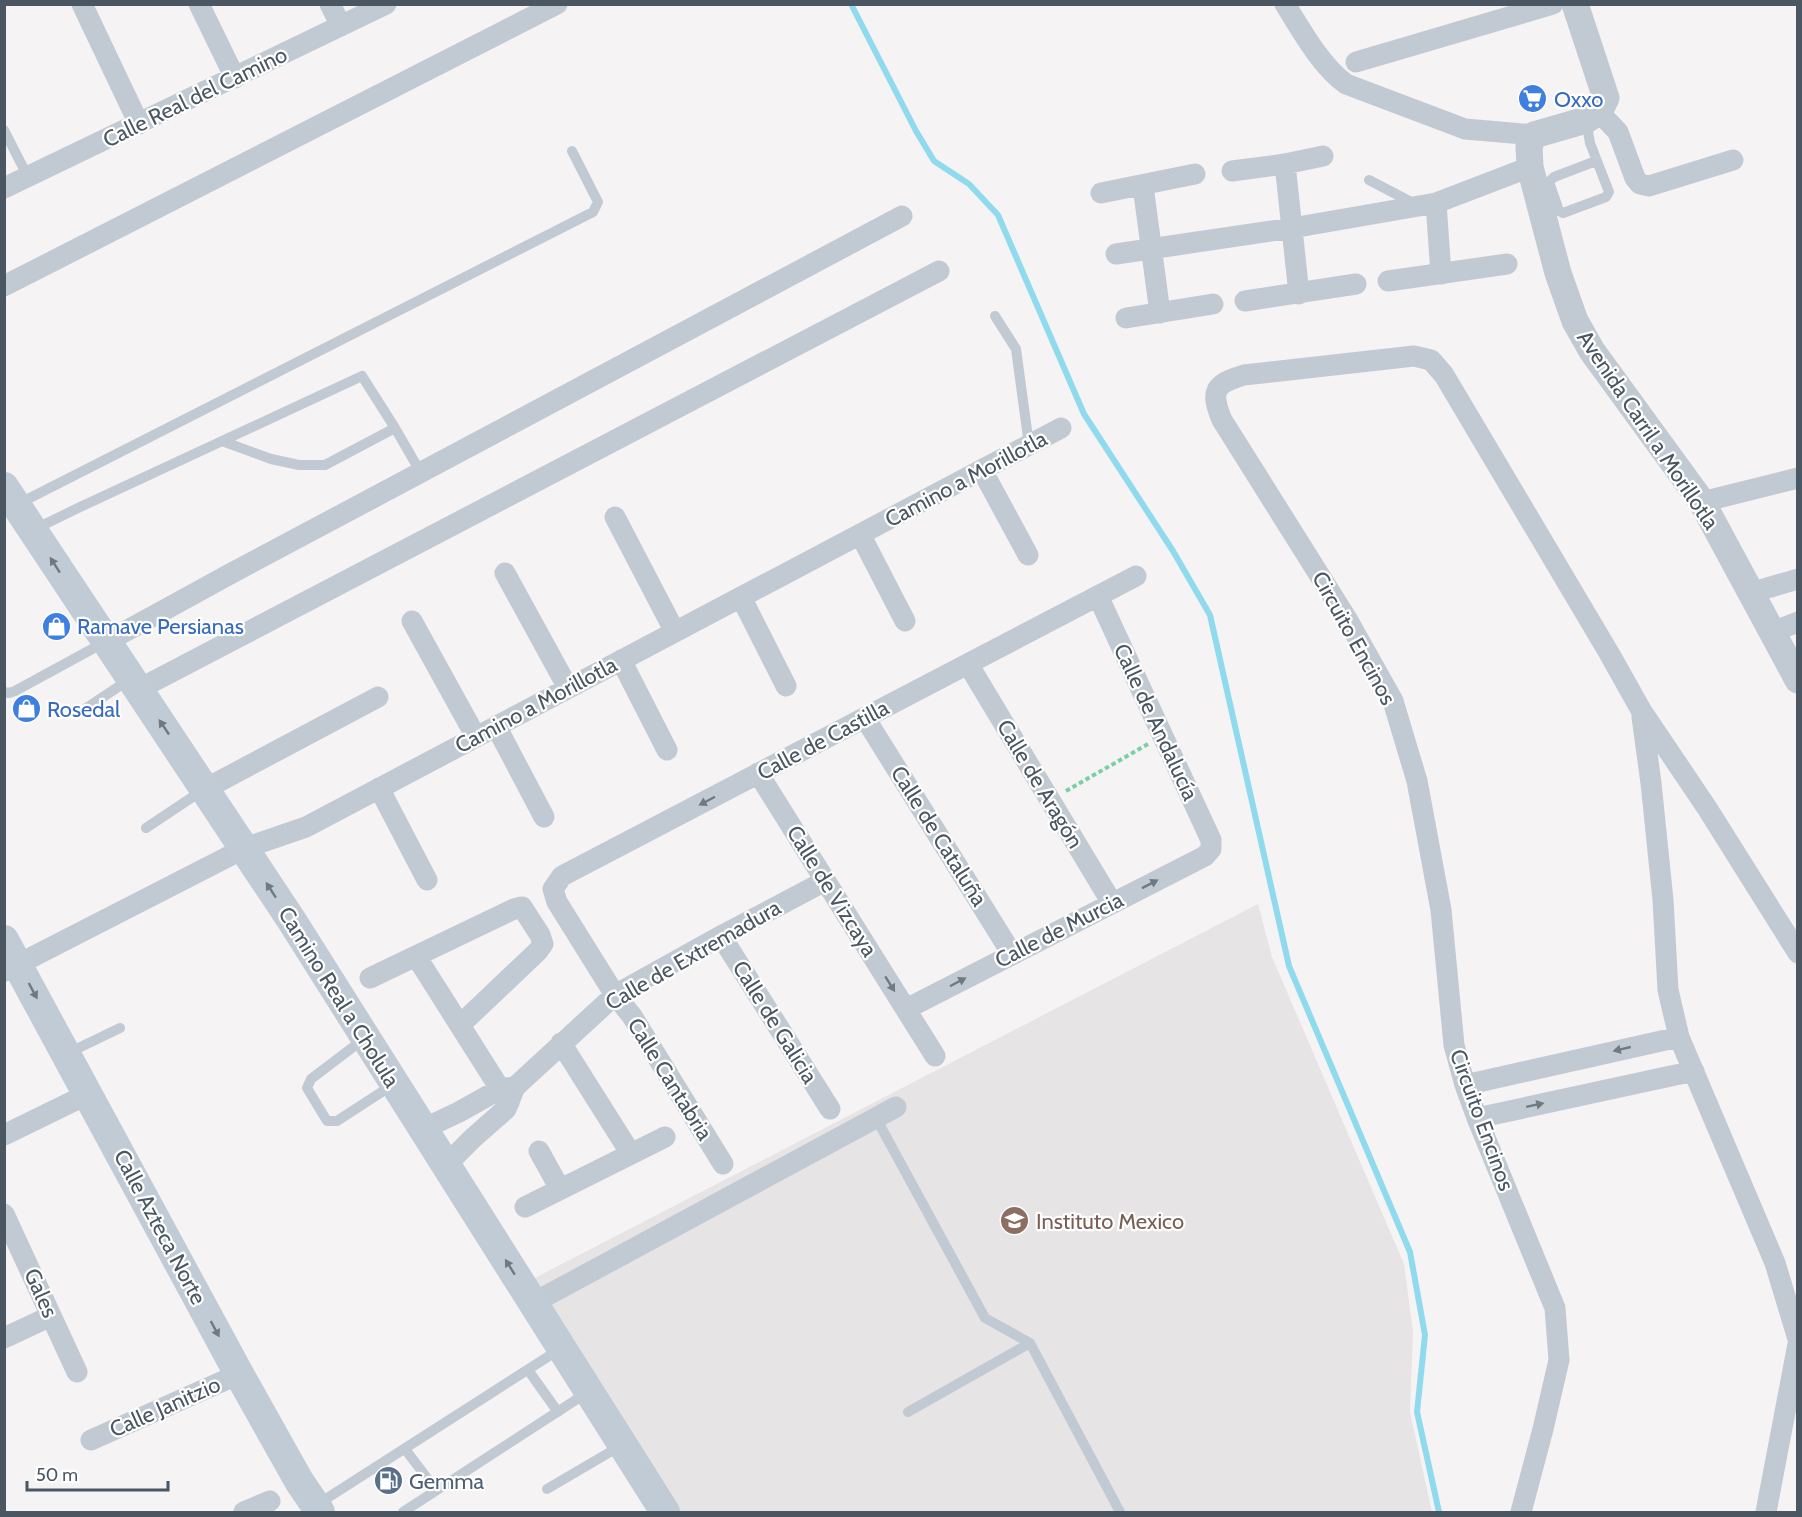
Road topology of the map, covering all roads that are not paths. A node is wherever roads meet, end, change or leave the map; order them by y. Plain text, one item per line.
1 (82, 4) edge
2 (199, 4) edge
3 (330, 4) edge
4 (386, 4) edge
5 (557, 4) edge
6 (1285, 4) edge
7 (1553, 4) edge
8 (1575, 4) edge
9 (341, 26) junction
10 (1356, 62) dead end
11 (235, 78) junction
12 (1593, 116) junction
13 (139, 124) junction
14 (4, 130) edge
15 (1534, 135) junction
16 (572, 151) dead end
17 (1323, 156) dead end
18 (1732, 160) dead end
19 (1596, 161) junction
20 (1285, 164) junction
21 (1530, 168) junction
22 (1232, 171) dead end
23 (1195, 174) dead end
24 (28, 177) junction
25 (1369, 180) dead end
26 (1143, 186) junction
27 (4, 188) edge
28 (1101, 193) dead end
29 (1427, 204) junction
30 (902, 216) dead end
31 (1292, 228) junction
32 (1152, 248) junction
33 (1116, 254) dead end
34 (1507, 264) dead end
35 (939, 271) dead end
36 (1441, 274) junction
37 (1388, 281) dead end
38 (1356, 284) dead end
39 (4, 286) edge
40 (1299, 294) junction
41 (1245, 301) dead end
42 (1213, 304) dead end
43 (1161, 313) junction
44 (995, 316) dead end
45 (1126, 318) dead end
46 (395, 428) junction
47 (1061, 428) dead end
48 (222, 441) junction
49 (1029, 445) junction
50 (982, 470) junction
51 (421, 473) junction
52 (1797, 478) edge
53 (9, 497) edge
54 (1702, 502) junction
55 (615, 517) dead end
56 (33, 530) junction
57 (860, 534) junction
58 (1028, 555) dead end
59 (505, 573) dead end
60 (1136, 576) dead end
61 (1797, 579) edge
62 (1750, 593) junction
63 (1098, 596) junction
64 (741, 597) junction
65 (412, 621) dead end
66 (905, 621) dead end
67 (1797, 622) edge
68 (675, 632) junction
69 (1772, 632) junction
70 (106, 642) junction
71 (621, 660) junction
72 (968, 664) junction
73 (1797, 680) edge
74 (135, 684) junction
75 (786, 686) dead end
76 (568, 688) junction
77 (4, 692) edge
78 (378, 697) dead end
79 (85, 709) dead end
80 (1641, 710) junction
81 (865, 718) junction
82 (496, 726) junction
83 (476, 737) junction
84 (667, 750) dead end
85 (759, 774) junction
86 (379, 788) junction
87 (206, 789) junction
88 (544, 817) dead end
89 (146, 828) dead end
90 (245, 848) junction
91 (1211, 849) joint
92 (427, 880) dead end
93 (825, 881) junction
94 (553, 889) joint
95 (1113, 903) junction
96 (721, 936) junction
97 (1797, 953) edge
98 (1012, 954) junction
99 (416, 956) junction
100 (9, 958) edge
101 (370, 978) dead end
102 (615, 994) junction
103 (906, 1009) junction
104 (460, 1025) junction
105 (120, 1028) dead end
106 (1679, 1036) junction
107 (366, 1038) junction
108 (561, 1042) junction
109 (66, 1054) junction
110 (935, 1056) dead end
111 (1694, 1071) junction
112 (394, 1084) junction
113 (1465, 1085) junction
114 (508, 1093) junction
115 (88, 1094) junction
116 (477, 1102) junction
117 (896, 1107) dead end
118 (830, 1109) dead end
119 (876, 1118) junction
120 (1477, 1118) junction
121 (491, 1122) junction
122 (423, 1129) junction
123 (4, 1135) edge
124 (665, 1137) dead end
125 (539, 1151) dead end
126 (631, 1154) junction
127 (723, 1164) dead end
128 (446, 1165) junction
129 (560, 1189) junction
130 (525, 1207) dead end
131 (4, 1214) edge
132 (532, 1303) junction
133 (51, 1316) junction
134 (4, 1338) edge
135 (1797, 1339) edge
136 (1030, 1343) junction
137 (1797, 1344) edge
138 (561, 1348) junction
139 (528, 1370) junction
140 (77, 1372) dead end
141 (239, 1374) junction
142 (588, 1392) junction
143 (558, 1412) junction
144 (908, 1412) dead end
145 (91, 1440) dead end
146 (622, 1445) junction
147 (405, 1449) junction
148 (547, 1489) dead end
149 (436, 1490) junction
150 (270, 1501) dead end
151 (317, 1509) edge
152 (244, 1512) edge
153 (403, 1512) edge
154 (664, 1512) edge
155 (1120, 1512) edge
156 (1521, 1512) edge
157 (1766, 1512) edge

1 - 13 street
2 - 11 street
3 - 9 street
4 - 9 street, Calle Real del Camino
5 - 39 street
6 - 15 street
7 - 10 street
8 - 12 street
9 - 11 street, Calle Real del Camino
11 - 13 street, Calle Real del Camino
12 - 15 street
12 - 18 street
12 - 19 lane
13 - 24 street, Calle Real del Camino
14 - 24 lane
15 - 21 street, Avenida Carril a Morillotla
16 - 53 lane
17 - 20 street
19 - 19 lane
20 - 22 street
20 - 31 street
21 - 29 street
21 - 54 street, Avenida Carril a Morillotla
23 - 26 street
24 - 27 street, Calle Real del Camino
25 - 29 lane
26 - 28 street
26 - 32 street
29 - 31 street
29 - 36 street
30 - 51 street
31 - 32 street
31 - 40 street
32 - 33 street
32 - 43 street
34 - 36 street
35 - 74 street
36 - 37 street
38 - 40 street
40 - 41 street
42 - 43 street
43 - 45 street
44 - 49 lane
46 - 48 lane
46 - 48 lane
46 - 51 lane
47 - 49 street, Camino a Morillotla
48 - 56 lane
49 - 50 street, Camino a Morillotla
50 - 57 street, Camino a Morillotla
50 - 58 street
51 - 70 street
52 - 54 street
53 - 56 main road, Camino Real a Cholula
54 - 62 street, Avenida Carril a Morillotla
55 - 68 street
70 -> 56 main road, Camino Real a Cholula
57 - 64 street, Camino a Morillotla
57 - 66 street
59 - 76 street
60 - 63 street, Calle de Castilla
61 - 62 street
62 - 69 street, Avenida Carril a Morillotla
63 - 72 street, Calle de Castilla
63 - 91 street, Calle de Andalucía
64 - 68 street, Camino a Morillotla
64 - 75 street
65 - 83 street
67 - 69 street
68 - 71 street, Camino a Morillotla
69 - 73 street, Avenida Carril a Morillotla
70 - 74 main road, Camino Real a Cholula
70 - 77 lane
71 - 76 street, Camino a Morillotla
71 - 84 street
72 - 81 street, Calle de Castilla
72 - 95 street, Calle de Aragón
74 - 79 lane
87 -> 74 main road, Camino Real a Cholula
76 - 82 street, Camino a Morillotla
78 - 87 street
80 - 97 street, Circuito Encinos
80 - 106 street, Circuito Encinos
80 - 113 street, Circuito Encinos
81 - 85 street, Calle de Castilla
81 - 98 street, Calle de Cataluña
82 - 83 street, Camino a Morillotla
82 - 88 street
83 - 86 street, Camino a Morillotla
85 - 93 street, Calle de Vizcaya
85 -> 94 street, Calle de Castilla
86 - 90 street, Camino a Morillotla
86 - 92 street
87 - 89 lane
87 - 90 main road, Camino Real a Cholula
90 - 100 street, Camino a Morillotla
107 -> 90 main road, Camino Real a Cholula
95 -> 91 street, Calle de Murcia
93 - 96 street, Calle de Extremadura
93 -> 103 street, Calle de Vizcaya
94 - 102 street, Calle Cantabria
95 - 98 street, Calle de Murcia
96 - 102 street, Calle de Extremadura
96 - 118 street, Calle de Galicia
103 -> 98 street, Calle de Murcia
99 - 101 street
99 - 104 street
99 - 104 street
100 -> 109 main road, Calle Azteca Norte
102 - 108 street, Calle de Extremadura
102 - 127 street, Calle Cantabria
103 - 110 street, Calle de Vizcaya
104 - 114 street
105 - 109 lane
106 - 111 street, Circuito Encinos
106 -> 113 street
107 - 112 main road, Camino Real a Cholula
107 - 112 lane
108 - 114 street, Calle de Extremadura
108 - 126 street
109 - 115 main road, Calle Azteca Norte
120 -> 111 street
111 - 135 street, Circuito Encinos
112 - 122 main road, Camino Real a Cholula
113 - 120 street, Circuito Encinos
114 - 116 street, Calle de Extremadura
114 - 121 street, Calle de Extremadura
115 - 123 street
115 -> 141 main road, Calle Azteca Norte
116 - 121 street
116 - 122 street, Calle de Extremadura
117 - 119 street
119 - 132 street
119 - 136 lane
120 - 156 street, Circuito Encinos
121 - 128 street, Calle de Extremadura
122 - 128 main road, Camino Real a Cholula
124 - 126 street
125 - 129 street
126 - 129 street
132 -> 128 main road, Camino Real a Cholula
129 - 130 street
131 - 133 street, Gales
132 - 138 main road, Camino Real a Cholula
133 - 134 street
133 - 140 street, Gales
136 - 144 lane
136 - 155 lane
137 - 157 street
138 - 139 lane
138 - 142 main road, Camino Real a Cholula
139 - 143 lane
139 - 147 lane
141 - 145 street, Calle Janitzio
141 - 151 main road, Calle Azteca Norte
142 - 143 lane
142 - 146 main road, Camino Real a Cholula
143 - 149 lane
146 - 148 lane
146 - 154 main road, Camino Real a Cholula
147 - 149 lane
147 - 151 lane
149 - 153 lane
150 - 152 street

